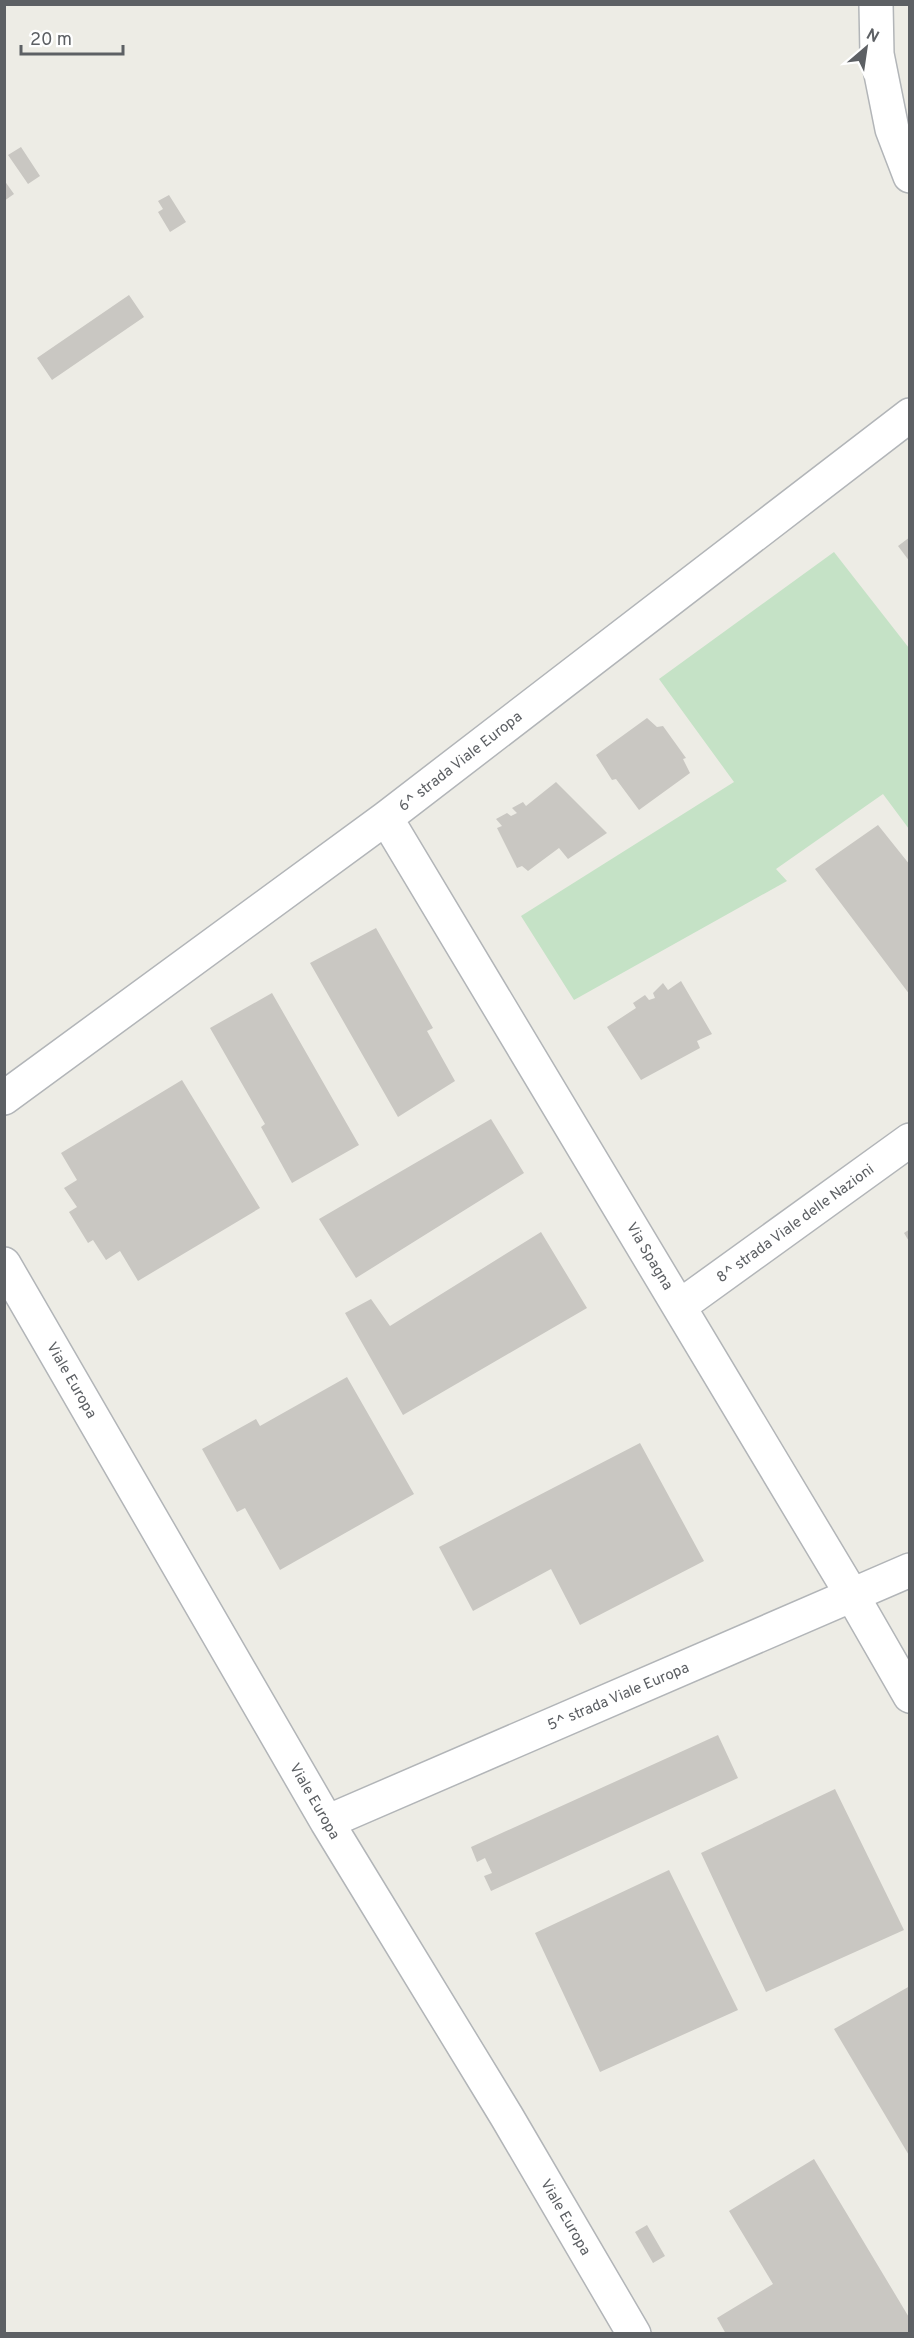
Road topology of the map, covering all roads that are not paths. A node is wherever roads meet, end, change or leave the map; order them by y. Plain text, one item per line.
1 (876, 4) edge
2 (909, 176) edge
3 (909, 415) edge
4 (387, 818) junction
5 (4, 1098) edge
6 (909, 1140) edge
7 (4, 1264) edge
8 (680, 1306) junction
9 (909, 1570) edge
10 (852, 1595) junction
11 (909, 1696) edge
12 (327, 1821) junction
13 (634, 2334) edge

1 - 2 street
3 - 4 street, 6^ strada Viale Europa
4 - 5 street, 6^ strada Viale Europa
4 - 8 street, Via Spagna
6 - 8 street, 8^ strada Viale delle Nazioni
7 - 12 street, Viale Europa
8 - 10 street, Via Spagna
9 - 10 street, 5^ strada Viale Europa
10 - 11 street, Via Spagna
10 - 12 street, 5^ strada Viale Europa
12 - 13 street, Viale Europa

